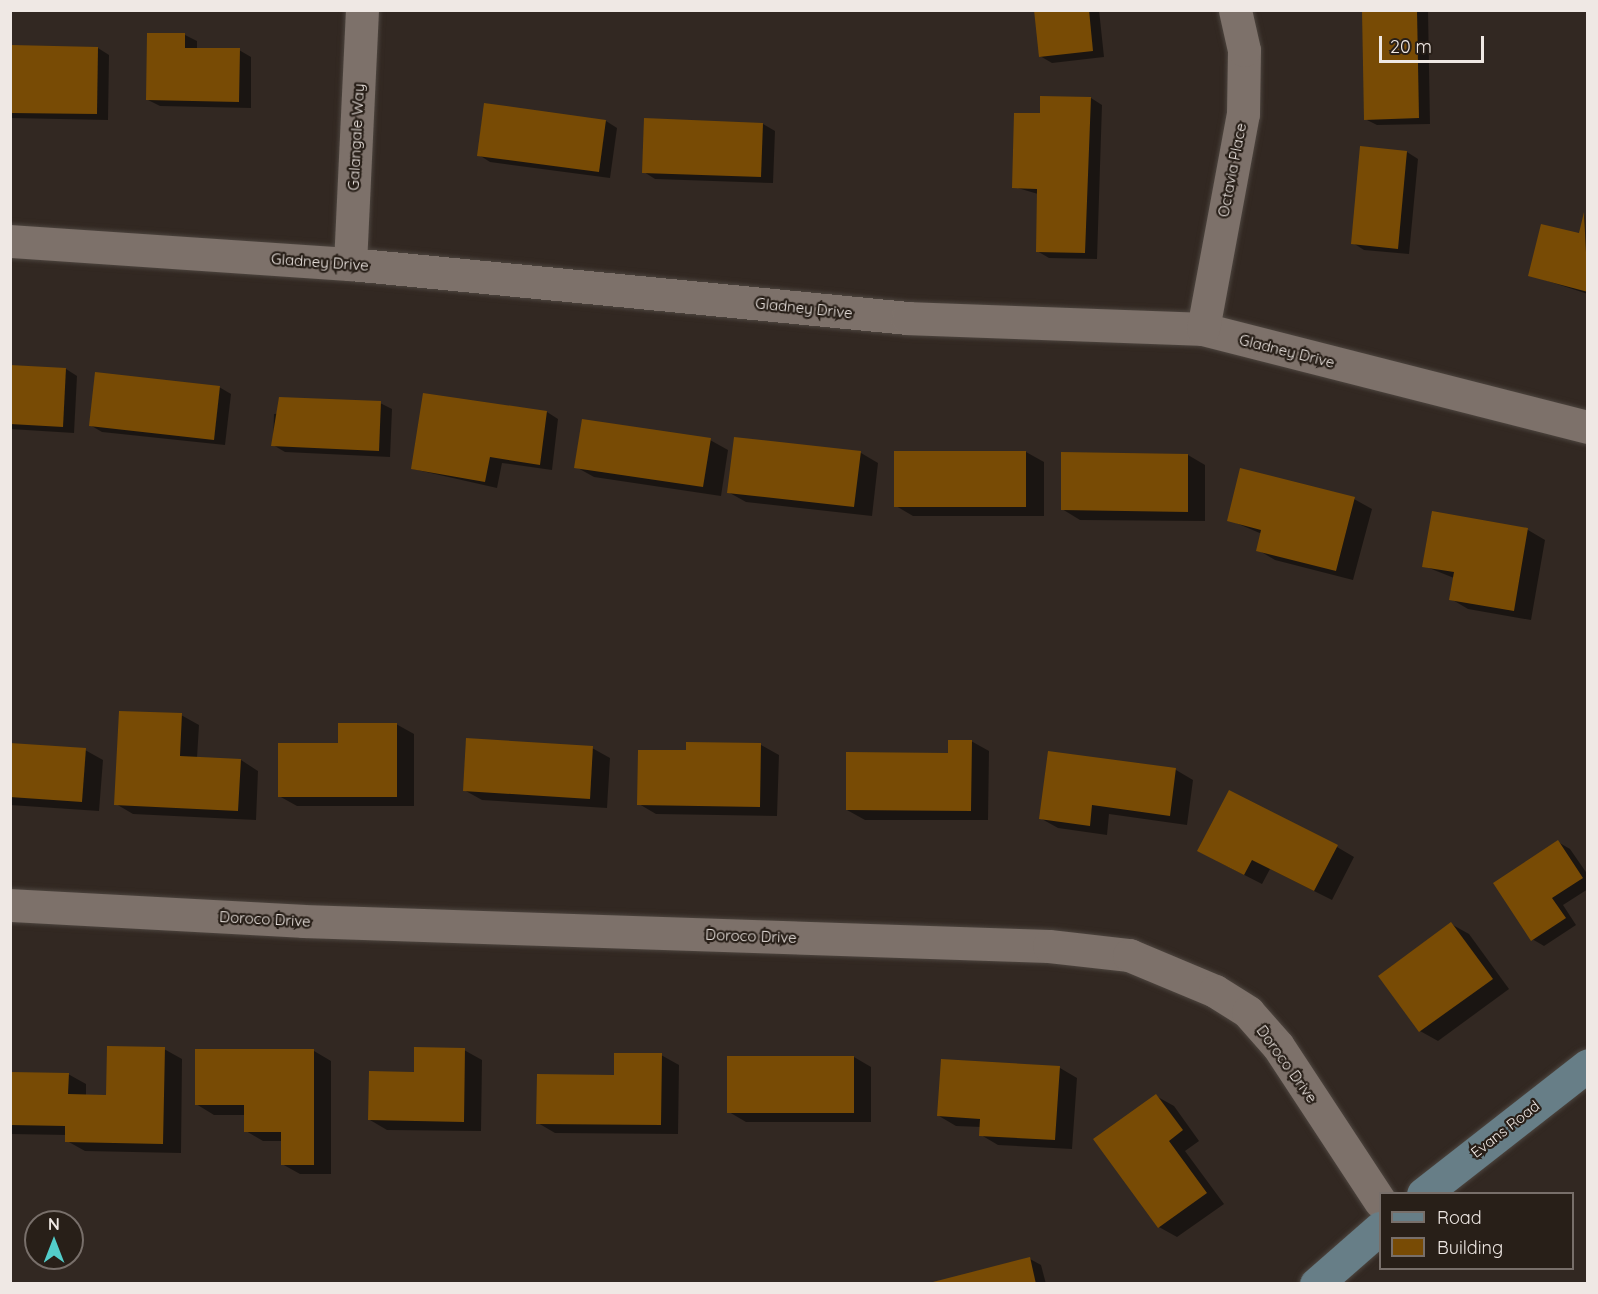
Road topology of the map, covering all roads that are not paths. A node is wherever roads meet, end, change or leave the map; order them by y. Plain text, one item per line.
1 (362, 10) edge
2 (1235, 10) edge
3 (10, 241) edge
4 (350, 264) junction
5 (1203, 329) junction
6 (1587, 427) edge
7 (10, 905) edge
8 (1587, 1065) edge
9 (1426, 1192) edge
10 (1379, 1198) edge
11 (1379, 1229) edge
12 (1316, 1284) edge

1 - 4 street, Galangale Way
2 - 5 street, Octavia Place
3 - 4 street, Gladney Drive
4 - 5 street, Gladney Drive
5 - 6 street, Gladney Drive
7 - 10 street, Doroco Drive
8 - 9 street, Evans Road
11 - 12 street

